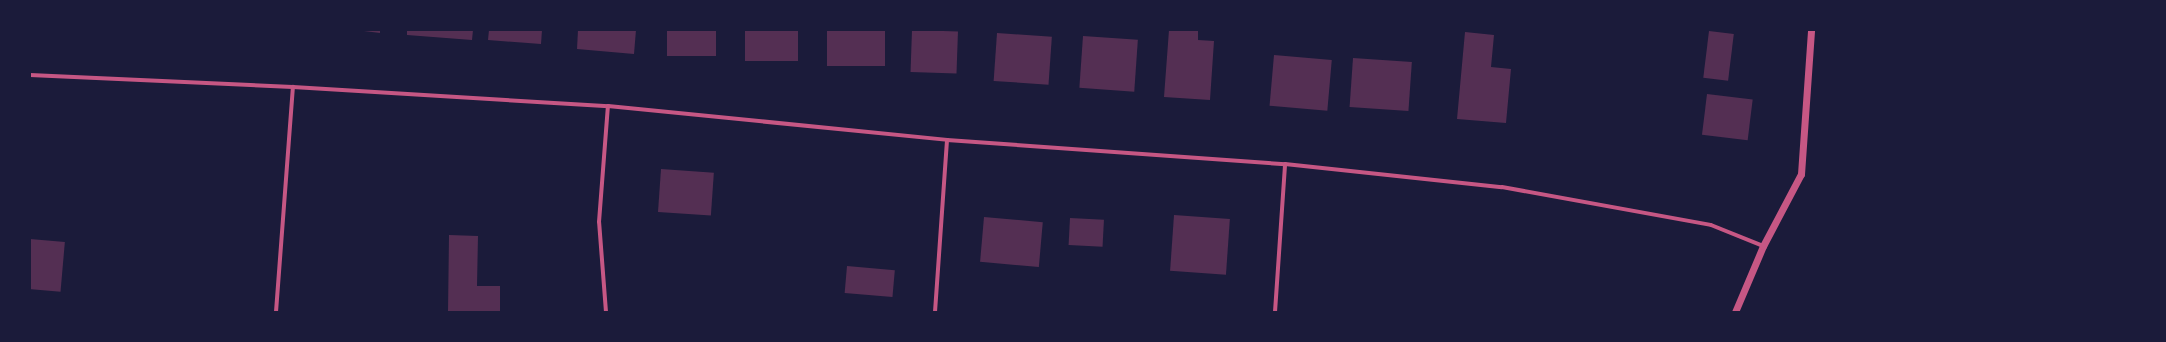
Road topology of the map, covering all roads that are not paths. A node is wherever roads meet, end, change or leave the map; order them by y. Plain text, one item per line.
1 (1811, 30) edge
2 (30, 75) edge
3 (294, 87) junction
4 (608, 106) junction
5 (947, 140) junction
6 (1285, 164) junction
7 (1763, 246) junction
8 (276, 312) edge
9 (606, 312) edge
10 (935, 312) edge
11 (1275, 312) edge
12 (1735, 312) edge

1 - 7 street
2 - 3 street
3 - 4 street
3 - 8 street
4 - 5 street
4 - 9 street
5 - 6 street
5 - 10 street
6 - 7 street
6 - 11 street
7 - 12 street

